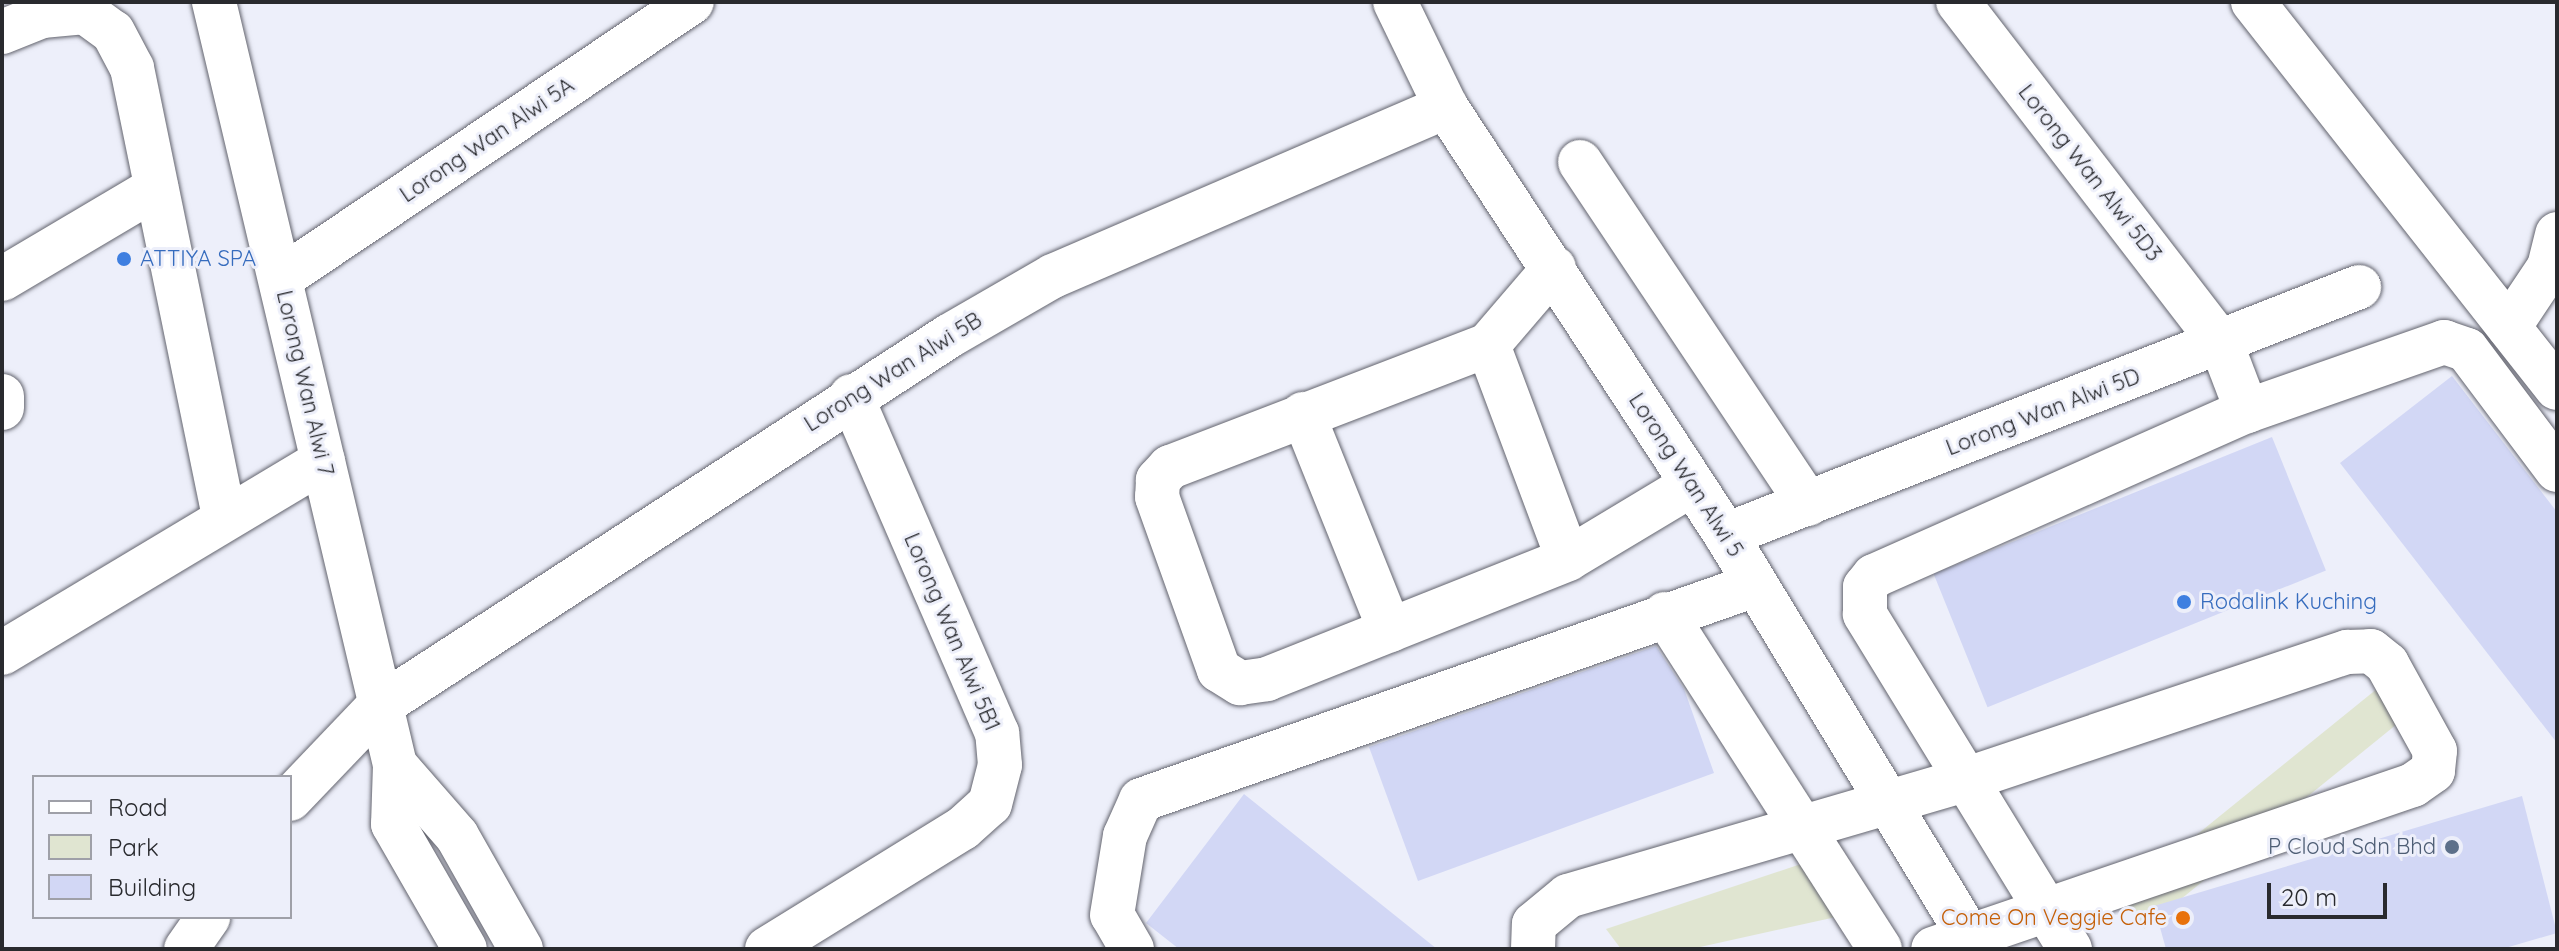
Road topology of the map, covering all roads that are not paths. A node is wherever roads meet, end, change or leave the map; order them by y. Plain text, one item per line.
1 (214, 2) edge
2 (692, 2) edge
3 (1395, 2) edge
4 (1958, 2) edge
5 (2253, 2) edge
6 (2, 32) edge
7 (1446, 107) junction
8 (1580, 162) dead end
9 (156, 188) junction
10 (2557, 234) edge
11 (1554, 268) junction
12 (281, 278) junction
13 (2, 279) edge
14 (2359, 287) dead end
15 (2509, 327) junction
16 (2221, 343) junction
17 (1488, 345) junction
18 (2554, 372) edge
19 (2, 396) edge
20 (851, 396) junction
21 (2, 408) edge
22 (2247, 411) junction
23 (1303, 414) junction
24 (323, 461) junction
25 (2557, 470) edge
26 (1691, 485) junction
27 (1808, 504) junction
28 (224, 516) junction
29 (1726, 535) junction
30 (1568, 559) junction
31 (1755, 585) junction
32 (1665, 614) junction
33 (1390, 630) junction
34 (2, 653) edge
35 (378, 707) junction
36 (395, 765) junction
37 (1964, 780) junction
38 (292, 797) edge
39 (1886, 802) junction
40 (1803, 826) junction
41 (207, 919) edge
42 (2059, 932) edge
43 (1960, 945) edge
44 (186, 949) edge
45 (465, 949) edge
46 (521, 949) edge
47 (767, 949) edge
48 (1132, 949) edge
49 (1533, 949) edge
50 (1880, 949) edge

1 - 12 street, Lorong Wan Alwi 7
2 - 12 street, Lorong Wan Alwi 5A
3 - 7 street, Lorong Wan Alwi 5
4 - 16 street, Lorong Wan Alwi 5D3
5 - 15 street
6 - 9 street
7 - 11 street, Lorong Wan Alwi 5
7 - 20 street, Lorong Wan Alwi 5B
8 - 27 street
9 - 13 street
9 - 28 street
10 - 15 street
11 - 17 street
11 - 26 street, Lorong Wan Alwi 5
12 - 24 street, Lorong Wan Alwi 7
14 - 16 street, Lorong Wan Alwi 5D
15 - 18 street
16 - 22 street, Lorong Wan Alwi 5D3
16 - 27 street, Lorong Wan Alwi 5D
17 - 23 street
17 - 30 street
19 - 21 street
20 - 35 street, Lorong Wan Alwi 5B
20 - 47 street, Lorong Wan Alwi 5B1
22 - 25 street
22 - 37 street
23 - 33 street
23 - 33 street
24 - 28 street
24 - 35 street, Lorong Wan Alwi 7
26 - 29 street, Lorong Wan Alwi 5
26 - 30 street
27 - 29 street, Lorong Wan Alwi 5D
28 - 34 street
29 - 31 street, Lorong Wan Alwi 5
30 - 33 street
31 - 32 street
31 - 39 street, Lorong Wan Alwi 5
32 - 40 street
32 - 48 street
35 - 36 street, Lorong Wan Alwi 7
35 - 38 street, Lorong Wan Alwi 5B
36 - 45 street
36 - 46 street
37 - 39 street
37 - 42 street
37 - 42 street
39 - 40 street
39 - 43 street, Lorong Wan Alwi 5
40 - 49 street
40 - 50 street
41 - 44 street
42 - 43 street

